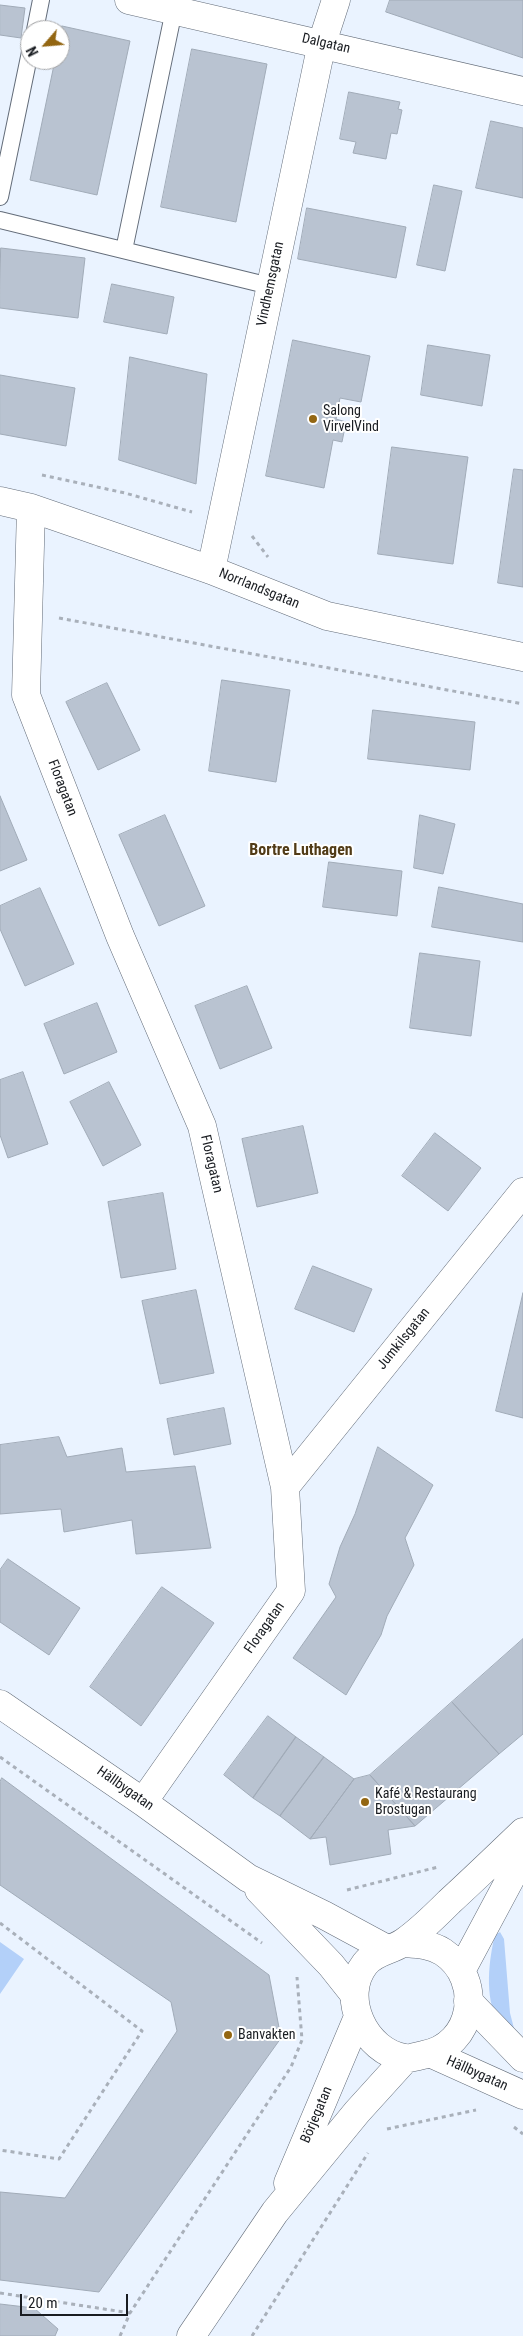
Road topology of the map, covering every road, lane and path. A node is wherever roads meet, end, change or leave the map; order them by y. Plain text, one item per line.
1 (41, 0) edge
2 (129, 0) edge
3 (336, 0) edge
4 (174, 10) junction
5 (36, 20) edge
6 (322, 43) junction
7 (26, 70) edge
8 (523, 91) edge
9 (0, 196) edge
10 (0, 220) edge
11 (124, 250) junction
12 (270, 286) junction
13 (38, 474) dead end
14 (0, 501) edge
15 (31, 508) junction
16 (221, 521) junction
17 (270, 560) dead end
18 (211, 570) junction
19 (28, 612) junction
20 (523, 657) edge
21 (523, 704) edge
22 (523, 1192) edge
23 (285, 1487) junction
24 (0, 1704) edge
25 (0, 1757) edge
26 (143, 1802) junction
27 (523, 1832) edge
28 (523, 1855) edge
29 (441, 1866) dead end
30 (248, 1878) junction
31 (339, 1892) dead end
32 (0, 1923) edge
33 (395, 1946) junction
34 (270, 1949) dead end
35 (299, 1970) dead end
36 (461, 1971) junction
37 (292, 1972) dead end
38 (297, 1978) junction
39 (468, 2002) junction
40 (356, 2005) junction
41 (419, 2056) junction
42 (523, 2058) edge
43 (523, 2095) edge
44 (483, 2109) dead end
45 (383, 2130) dead end
46 (372, 2146) dead end
47 (0, 2150) edge
48 (276, 2212) junction
49 (0, 2293) edge
50 (130, 2313) junction
51 (120, 2336) edge
52 (191, 2336) edge
53 (252, 2336) edge

1 - 5 lane
2 - 4 street, Dalgatan
3 - 6 street, Vindhemsgatan
4 - 6 street, Dalgatan
4 - 11 lane
6 - 8 street, Dalgatan
6 - 12 street, Vindhemsgatan
7 - 9 lane
10 - 11 lane
11 - 12 lane
12 - 16 street, Vindhemsgatan
13 - 16 path
14 - 15 street, Norrlandsgatan
15 - 18 street, Norrlandsgatan
15 - 19 street, Floragatan
16 - 17 path
16 - 18 street, Vindhemsgatan
18 - 20 street, Norrlandsgatan
19 - 21 path
19 - 23 street, Floragatan
22 - 23 street, Jumkilsgatan
23 - 26 street, Floragatan
24 - 26 street, Hällbygatan
25 - 34 path
26 - 30 street, Hällbygatan
27 - 33 street, Börjegatan
28 - 36 street
29 - 31 path
30 - 33 street, Hällbygatan
30 - 40 street, Hällbygatan
32 - 47 path
33 - 36 street, Börjegatan
33 - 40 street, Börjegatan
35 - 38 path
36 - 39 street, Börjegatan
37 - 38 path
38 - 50 path
39 - 41 street, Börjegatan
39 - 42 street
40 - 41 street
40 - 48 street, Börjegatan
41 - 43 street, Hällbygatan
41 - 48 street, Börjegatan
44 - 45 path
46 - 53 path
48 - 52 street, Börjegatan
49 - 50 path
50 - 51 path

